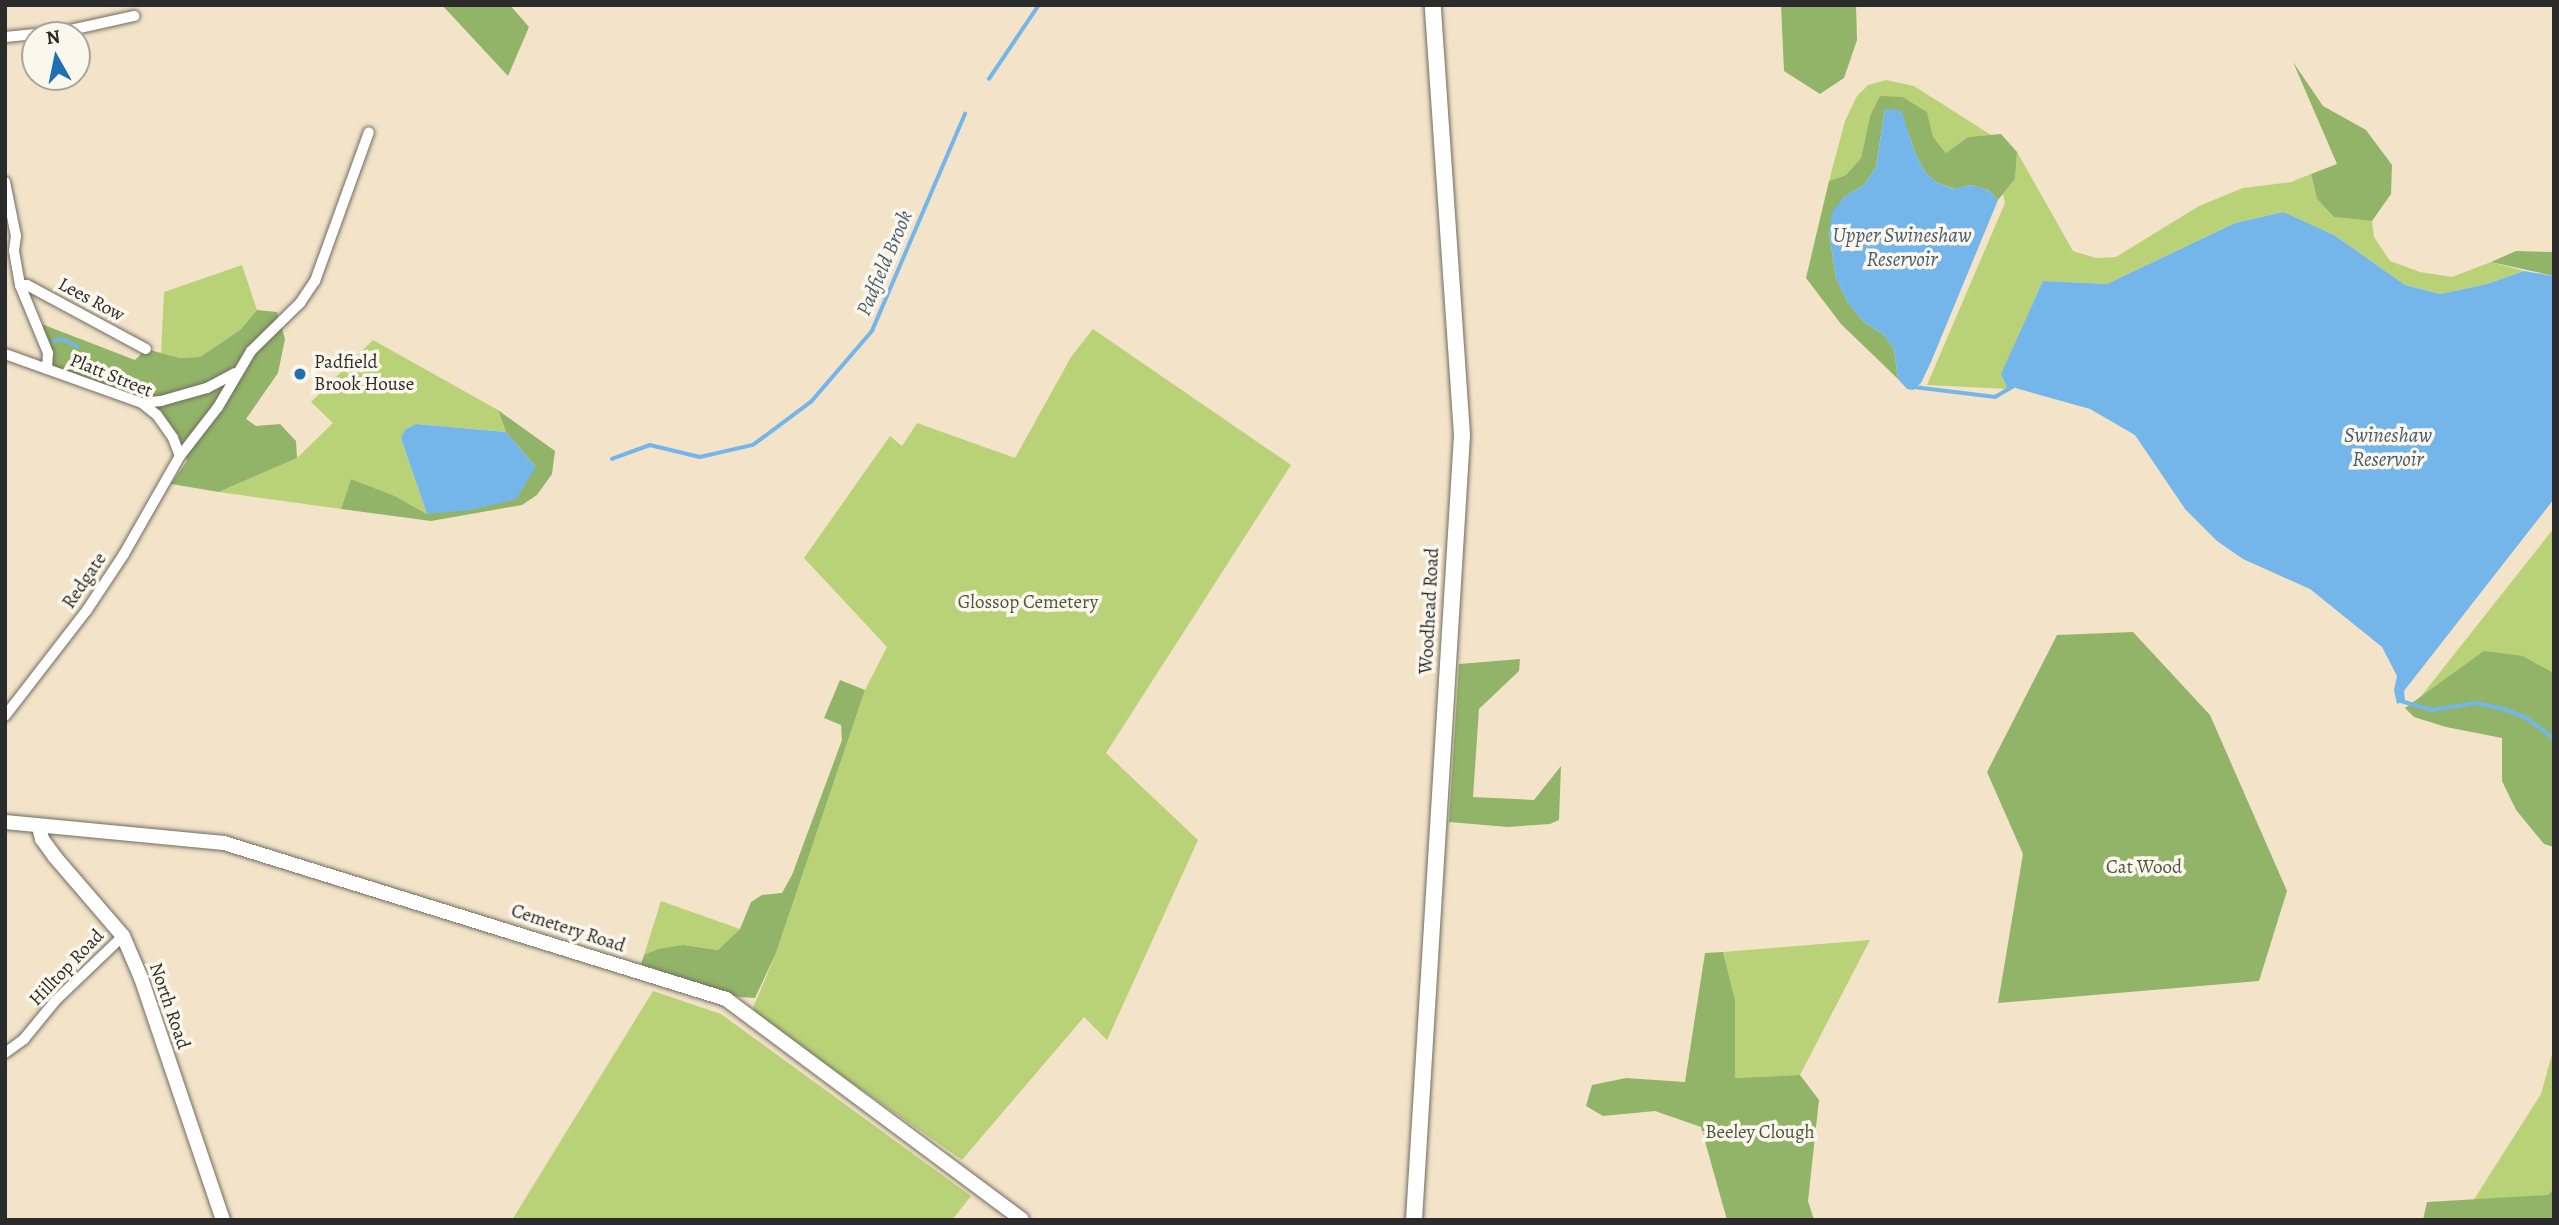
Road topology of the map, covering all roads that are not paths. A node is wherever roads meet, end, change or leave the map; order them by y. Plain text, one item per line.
1 (1433, 5) edge
2 (134, 16) dead end
3 (5, 37) edge
4 (369, 132) dead end
5 (5, 181) edge
6 (20, 285) junction
7 (145, 349) dead end
8 (5, 354) edge
9 (47, 369) junction
10 (236, 373) junction
11 (142, 403) junction
12 (180, 456) junction
13 (5, 716) edge
14 (5, 822) edge
15 (39, 827) junction
16 (123, 936) junction
17 (5, 1053) edge
18 (223, 1220) edge
19 (1022, 1220) edge
20 (1414, 1220) edge

1 - 20 main road, Woodhead Road
2 - 3 street
4 - 10 street, Redgate
5 - 6 street
6 - 7 street, Lees Row
6 - 9 street
8 - 9 street, Platt Street
9 - 11 street, Platt Street
10 - 11 street
10 - 12 street, Redgate
11 - 12 street, Platt Street
12 - 13 street, Redgate
14 - 15 street, Cemetery Road
15 - 16 street, North Road
15 - 19 street, Cemetery Road
16 - 17 street, Hilltop Road
16 - 18 street, North Road

